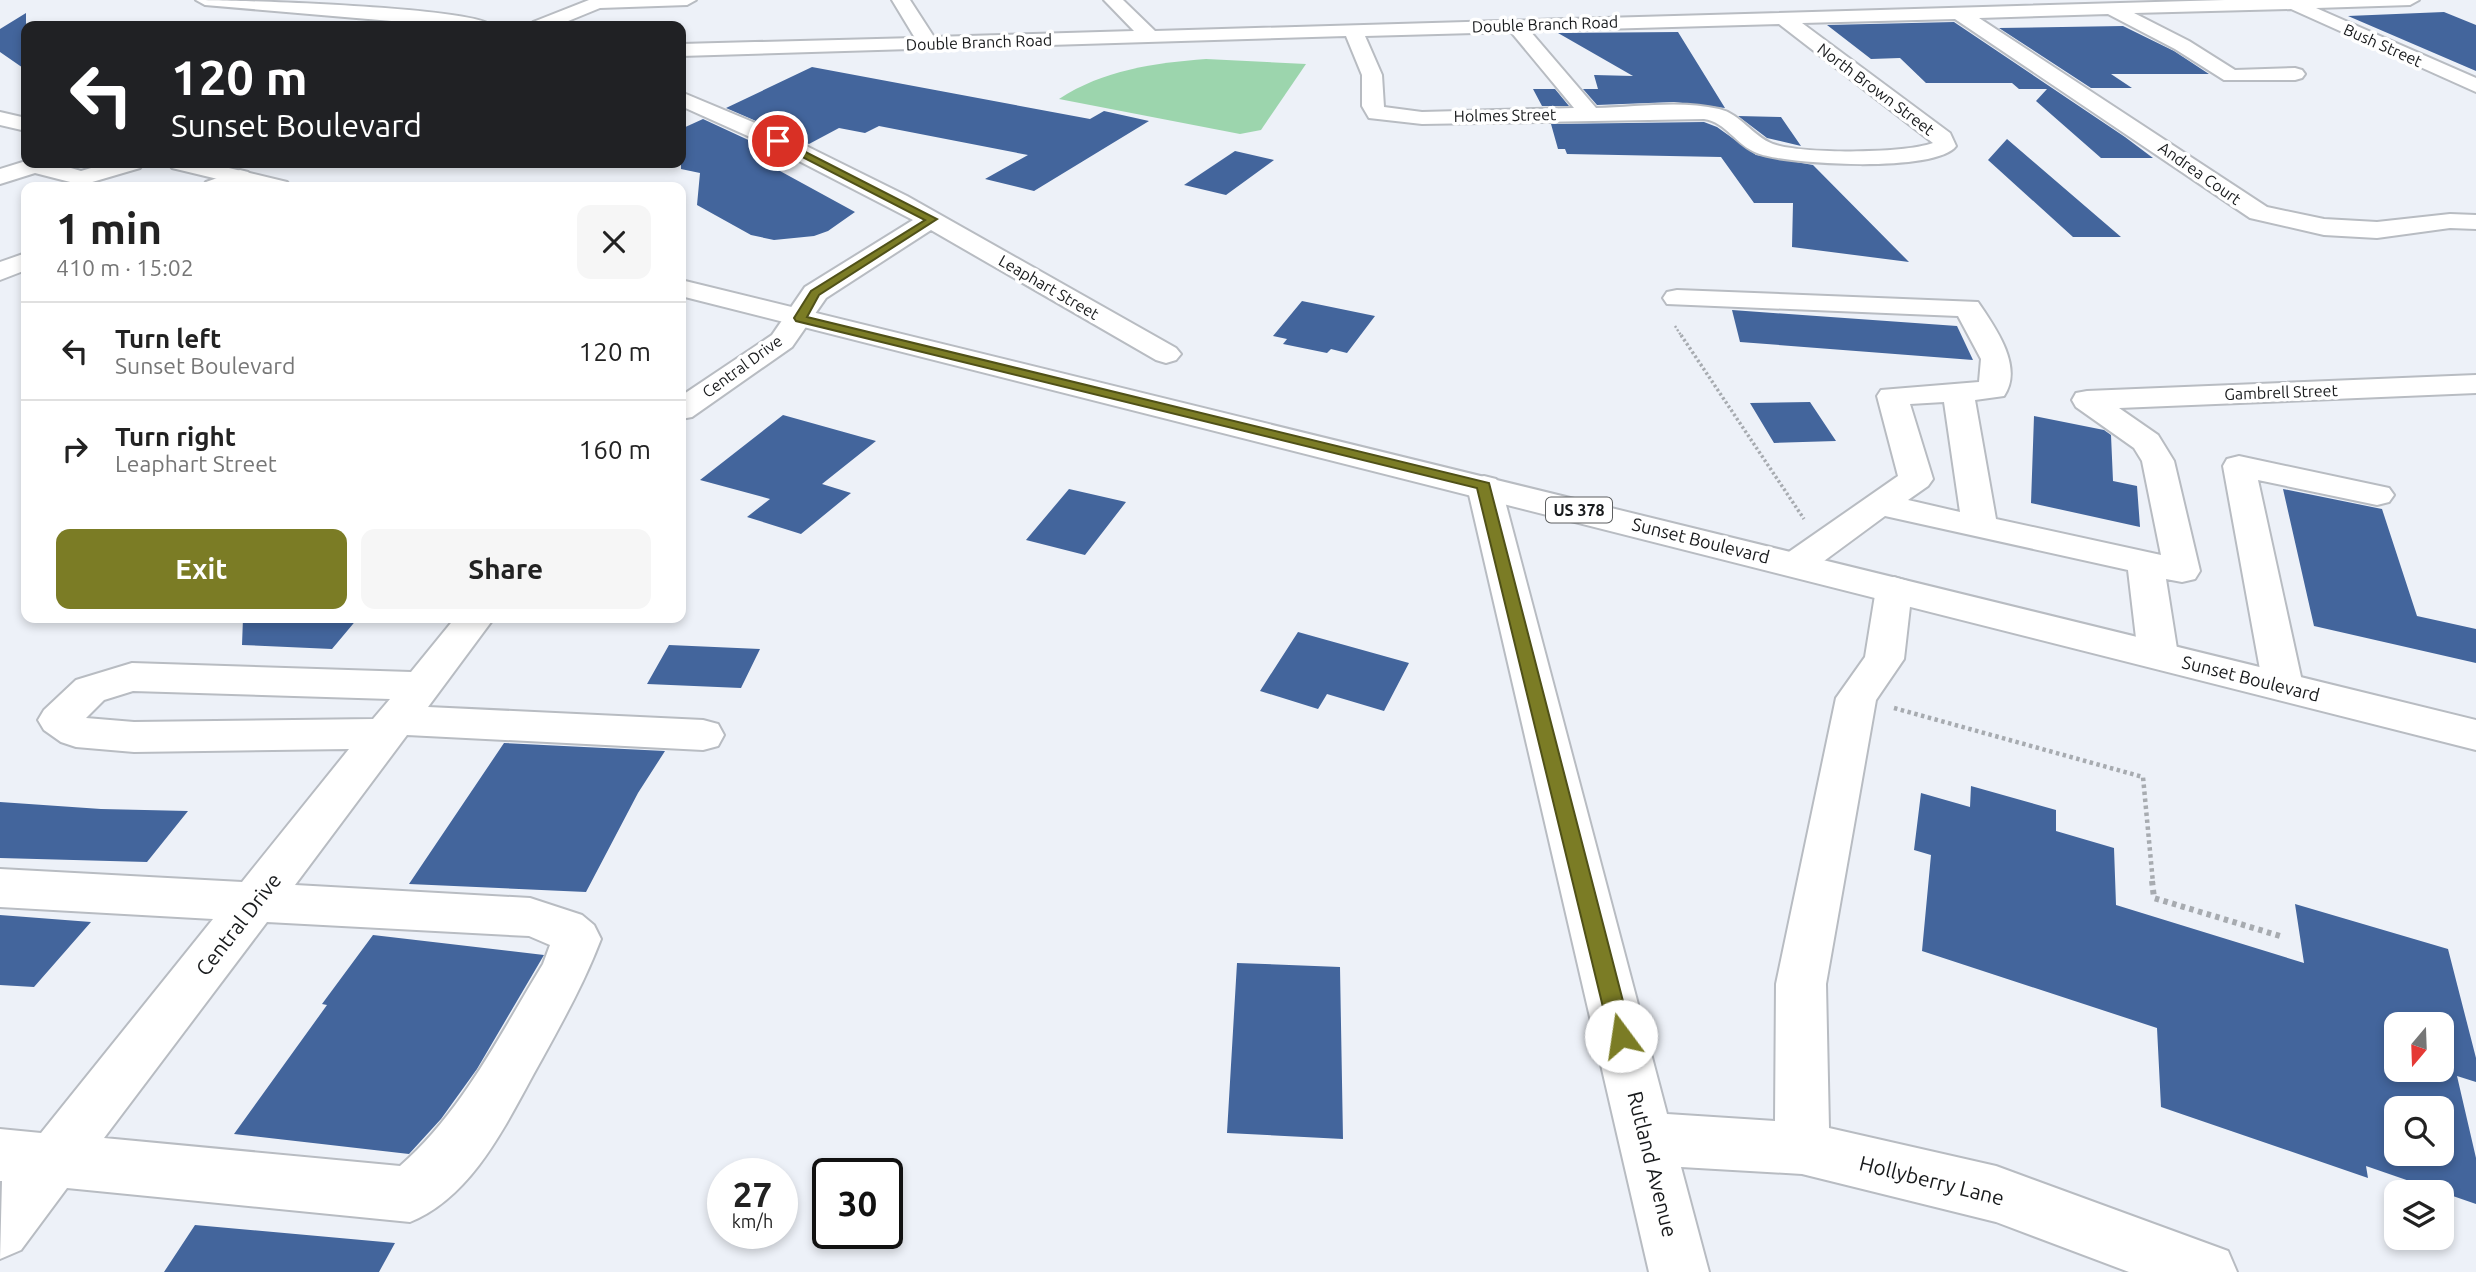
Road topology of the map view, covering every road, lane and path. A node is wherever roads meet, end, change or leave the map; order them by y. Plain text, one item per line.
1 (205, 0) edge
2 (687, 0) edge
3 (901, 0) edge
4 (1113, 0) edge
5 (2410, 0) edge
6 (597, 1) edge
7 (2291, 4) junction
8 (2023, 6) edge
9 (400, 7) edge
10 (1788, 8) edge
11 (2113, 10) junction
12 (1959, 13) junction
13 (461, 21) edge
14 (551, 21) edge
15 (1359, 25) junction
16 (1515, 25) junction
17 (1151, 37) junction
18 (928, 43) junction
19 (686, 50) edge
20 (2295, 74) dead end
21 (2476, 86) edge
22 (686, 100) edge
23 (1590, 114) junction
24 (1722, 116) joint
25 (21, 162) edge
26 (59, 168) edge
27 (115, 168) edge
28 (201, 168) edge
29 (0, 177) edge
30 (240, 177) junction
31 (227, 182) edge
32 (260, 182) edge
33 (932, 219) junction
34 (2476, 222) edge
35 (21, 263) edge
36 (0, 272) edge
37 (686, 289) edge
38 (1677, 299) joint
39 (800, 318) junction
40 (1166, 354) dead end
41 (2476, 384) edge
42 (1958, 392) junction
43 (686, 407) edge
44 (1484, 486) junction
45 (2377, 495) dead end
46 (1879, 504) junction
47 (1980, 527) junction
48 (1809, 555) junction
49 (2145, 563) junction
50 (1894, 589) junction
51 (471, 623) edge
52 (2158, 655) junction
53 (2283, 686) junction
54 (1856, 698) junction
55 (401, 713) junction
56 (703, 735) dead end
57 (2476, 735) edge
58 (0, 888) edge
59 (256, 900) junction
60 (2280, 936) dead end
61 (1646, 1137) junction
62 (1802, 1148) junction
63 (0, 1155) edge
64 (54, 1159) junction
65 (0, 1230) edge
66 (1679, 1272) edge
67 (2207, 1272) edge

1 - 9 street
2 - 6 street
3 - 18 street
4 - 17 street
5 - 7 street, Double Branch Road
6 - 14 street
7 - 11 street, Double Branch Road
7 - 21 street, Bush Street
8 - 11 street, Double Branch Road
8 - 12 street, Double Branch Road
9 - 13 street
10 - 12 street, Double Branch Road
10 - 16 street, Double Branch Road
10 - 24 street, North Brown Street
11 - 20 street
12 - 34 street, Andrea Court
15 - 16 street, Double Branch Road
15 - 17 street, Double Branch Road
15 - 23 street, Holmes Street
16 - 23 street
17 - 18 street, Double Branch Road
18 - 19 street, Double Branch Road
22 - 33 street, Leaphart Street
23 - 24 street, Holmes Street
25 - 29 street
26 - 27 street
28 - 30 street
30 - 31 street
30 - 32 street
33 - 39 street
33 - 40 street, Leaphart Street
35 - 36 street
37 - 39 street, Sunset Boulevard / US 378
38 - 42 street
38 - 48 path
39 - 43 street, Central Drive
39 - 44 street, Sunset Boulevard / US 378
41 - 49 street, Gambrell Street
42 - 46 street
42 - 47 street
44 - 48 street, Sunset Boulevard / US 378
44 - 61 street, Rutland Avenue
45 - 53 street
46 - 47 street
46 - 48 street
47 - 49 street
48 - 50 street, Sunset Boulevard / US 378
49 - 52 street
50 - 52 street, Sunset Boulevard / US 378
50 - 54 street
51 - 55 street, Central Drive
52 - 53 street, Sunset Boulevard / US 378
53 - 57 street, Sunset Boulevard / US 378
54 - 60 path
54 - 62 street
55 - 55 street
55 - 56 street
55 - 59 street, Central Drive
58 - 59 street
59 - 64 street, Central Drive
59 - 64 street
61 - 62 street, Hollyberry Lane
61 - 66 street, Rutland Avenue
62 - 67 street, Hollyberry Lane
63 - 64 street
64 - 65 street, Central Drive

